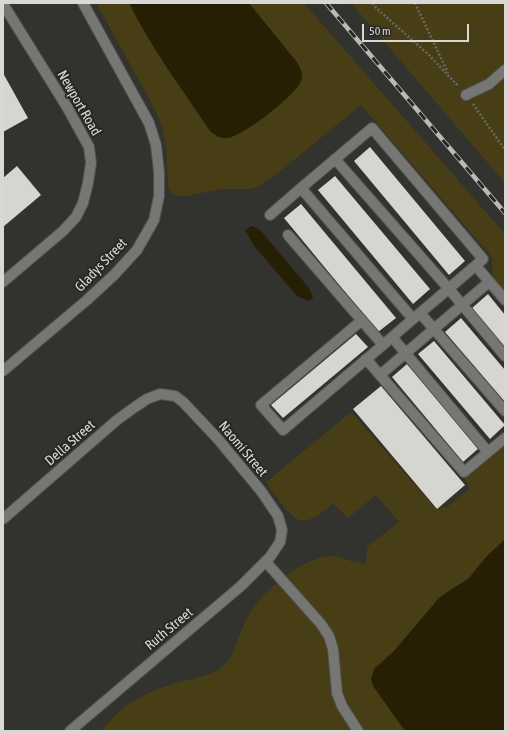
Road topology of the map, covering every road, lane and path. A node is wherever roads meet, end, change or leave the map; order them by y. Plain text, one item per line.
1 (83, 3) edge
2 (373, 3) edge
3 (415, 3) edge
4 (3, 4) edge
5 (505, 70) edge
6 (449, 75) junction
7 (466, 95) junction
8 (505, 150) edge
9 (336, 159) junction
10 (301, 188) junction
11 (270, 215) dead end
12 (288, 235) dead end
13 (476, 266) junction
14 (3, 282) edge
15 (490, 282) junction
16 (449, 289) junction
17 (505, 300) edge
18 (462, 305) junction
19 (417, 316) junction
20 (362, 321) junction
21 (434, 329) junction
22 (392, 337) junction
23 (383, 345) junction
24 (406, 354) junction
25 (505, 356) edge
26 (366, 359) junction
27 (3, 371) edge
28 (380, 375) junction
29 (160, 394) joint
30 (505, 411) edge
31 (505, 438) edge
32 (488, 452) junction
33 (3, 519) edge
34 (280, 542) joint
35 (266, 562) junction
36 (70, 731) edge
37 (358, 731) edge

1 - 27 street, Gladys Street
2 - 6 path
3 - 6 path
4 - 14 street, Newport Road
5 - 7 street
6 - 7 path
7 - 8 path
9 - 10 street
9 - 13 street
9 - 16 street
10 - 11 street
10 - 19 street
12 - 20 street
13 - 15 street
13 - 16 street
15 - 17 street
15 - 18 street
16 - 18 street
16 - 19 street
18 - 21 street
18 - 25 street
19 - 21 street
19 - 22 street
20 - 23 street
20 - 26 street
21 - 24 street
21 - 30 street
22 - 23 street
22 - 24 street
23 - 26 street
24 - 28 street
24 - 32 street
26 - 28 street
28 - 32 street
29 - 33 street, Della Street
29 - 34 street, Naomi Street
31 - 32 street
34 - 35 street, Ruth Street
35 - 36 street, Ruth Street
35 - 37 street

